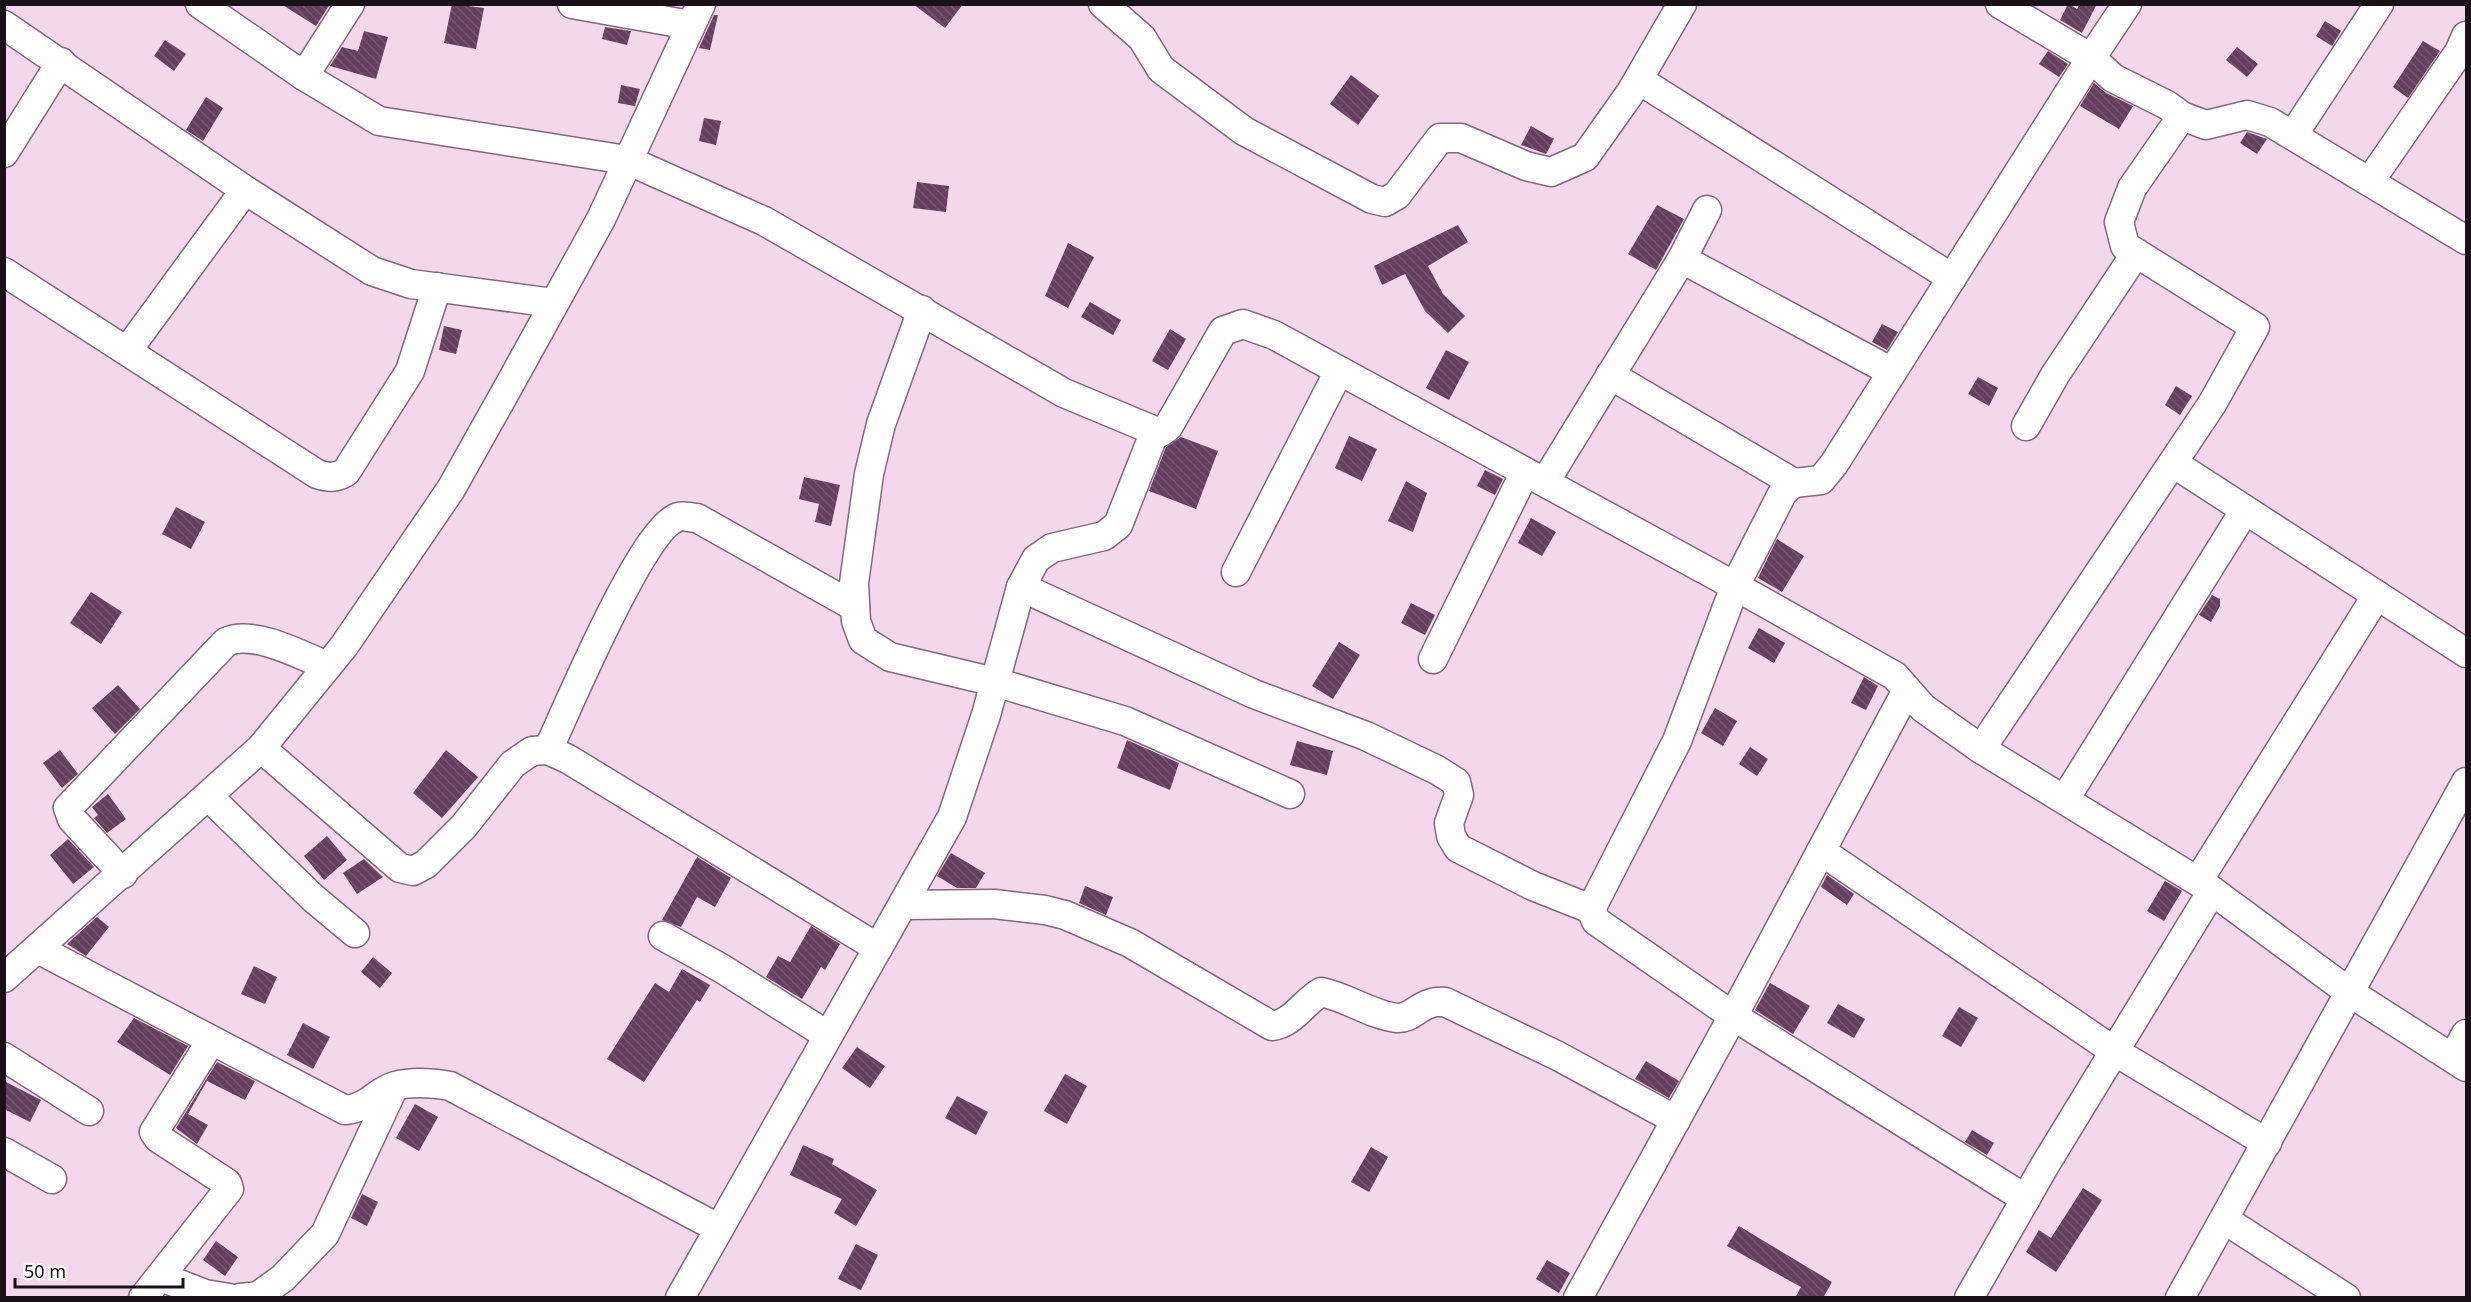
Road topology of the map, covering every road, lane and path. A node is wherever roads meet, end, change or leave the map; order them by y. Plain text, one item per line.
1 (200, 4) edge
2 (350, 4) edge
3 (572, 4) edge
4 (1103, 4) edge
5 (1682, 4) edge
6 (2000, 4) edge
7 (2127, 4) edge
8 (2379, 4) edge
9 (690, 25) edge
10 (4, 26) edge
11 (2466, 36) edge
12 (2091, 58) junction
13 (61, 62) junction
14 (304, 76) junction
15 (1639, 80) junction
16 (2182, 116) junction
17 (2293, 135) junction
18 (4, 153) edge
19 (627, 160) junction
20 (2370, 182) junction
21 (245, 190) junction
22 (1707, 210) dead end
23 (2466, 240) edge
24 (2136, 253) junction
25 (1682, 259) junction
26 (4, 272) edge
27 (1952, 278) junction
28 (437, 287) junction
29 (554, 303) junction
30 (922, 310) junction
31 (127, 351) junction
32 (1339, 371) junction
33 (1892, 372) junction
34 (1610, 375) junction
35 (2026, 426) dead end
36 (1155, 431) junction
37 (2173, 463) junction
38 (1535, 477) junction
39 (1794, 483) junction
40 (2245, 510) junction
41 (1236, 572) dead end
42 (1736, 586) junction
43 (1021, 587) junction
44 (2376, 595) junction
45 (855, 607) junction
46 (2466, 653) edge
47 (1433, 659) dead end
48 (327, 666) junction
49 (995, 682) junction
50 (1907, 690) junction
51 (261, 748) junction
52 (1981, 749) junction
53 (548, 750) junction
54 (2466, 782) edge
55 (1290, 794) dead end
56 (209, 797) junction
57 (2065, 800) junction
58 (1821, 851) junction
59 (123, 874) junction
60 (2205, 886) junction
61 (903, 905) junction
62 (1591, 909) junction
63 (354, 933) dead end
64 (663, 936) dead end
65 (879, 948) junction
66 (38, 949) junction
67 (4, 978) edge
68 (2349, 992) junction
69 (1733, 1016) junction
70 (827, 1035) junction
71 (211, 1041) junction
72 (2114, 1051) junction
73 (2462, 1053) edge
74 (4, 1057) edge
75 (393, 1087) junction
76 (89, 1111) dead end
77 (1676, 1120) junction
78 (2267, 1143) junction
79 (4, 1152) edge
80 (52, 1179) dead end
81 (2026, 1199) junction
82 (2225, 1220) junction
83 (718, 1228) junction
84 (152, 1287) edge
85 (230, 1298) edge
86 (240, 1298) edge
87 (680, 1298) edge
88 (1578, 1298) edge
89 (1969, 1298) edge
90 (2180, 1298) edge
91 (2346, 1298) edge

1 - 14 street
2 - 14 street
3 - 9 street
4 - 15 street
5 - 15 street
6 - 12 street
7 - 12 street
8 - 17 street
9 - 19 street
10 - 13 street
11 - 20 street
12 - 16 street
12 - 27 street
13 - 18 street
13 - 21 street
14 - 19 street
15 - 27 street
16 - 17 street
16 - 24 street
17 - 20 street
19 - 29 street
19 - 30 street
20 - 23 street
21 - 28 street
21 - 31 street
22 - 25 street
24 - 35 street
24 - 37 street
25 - 33 street
25 - 34 street
26 - 31 street
27 - 33 street
28 - 29 street
28 - 31 street
29 - 48 street
30 - 36 street
30 - 45 street
32 - 36 street
32 - 38 street
32 - 41 street
33 - 39 street
34 - 38 street
34 - 39 street
36 - 43 street
37 - 40 street
37 - 52 street
38 - 42 street
38 - 47 street
39 - 42 street
40 - 44 street
40 - 57 street
42 - 50 street
42 - 62 street
43 - 49 street
43 - 62 street
44 - 46 street
44 - 60 street
45 - 49 street
45 - 53 street
48 - 51 street
48 - 59 street
49 - 55 street
49 - 61 street
50 - 52 street
50 - 58 street
51 - 53 street
51 - 56 street
52 - 57 street
53 - 65 street
54 - 68 street
56 - 59 street
56 - 63 street
57 - 60 street
58 - 69 street
58 - 72 street
59 - 66 street
60 - 68 street
60 - 72 street
61 - 65 street
61 - 77 street
62 - 69 street
64 - 70 street
65 - 70 street
66 - 67 street
66 - 71 street
68 - 73 street
68 - 78 street
69 - 77 street
69 - 81 street
70 - 83 street
71 - 75 street
71 - 84 street
72 - 78 street
72 - 81 street
74 - 76 street
75 - 83 street
75 - 86 street
77 - 88 street
78 - 82 street
79 - 80 street
81 - 89 street
82 - 90 street
82 - 91 street
83 - 87 street
84 - 85 street

